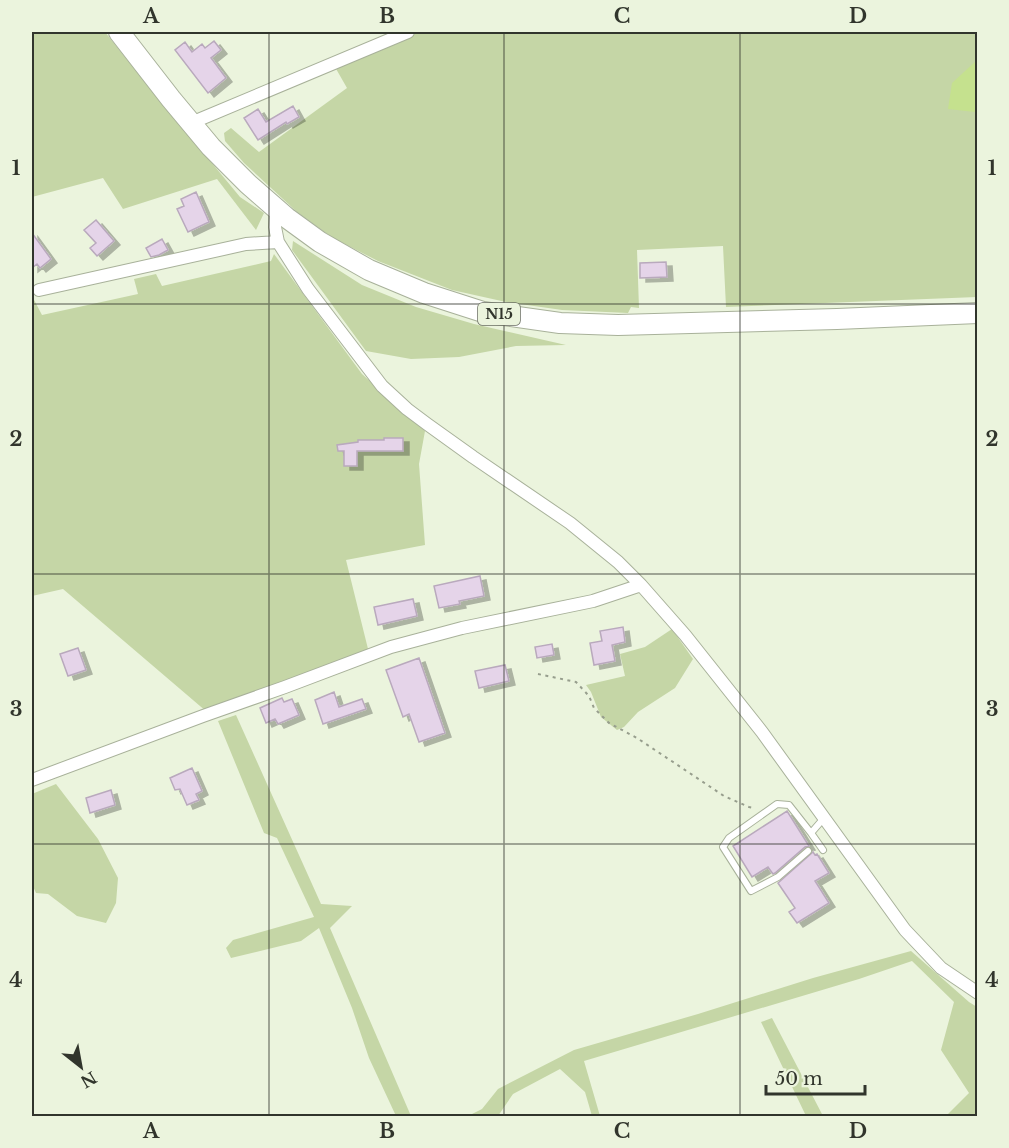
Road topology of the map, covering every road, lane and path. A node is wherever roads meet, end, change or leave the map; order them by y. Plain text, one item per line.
1 (119, 32) edge
2 (408, 32) edge
3 (191, 123) junction
4 (276, 208) junction
5 (278, 242) junction
6 (39, 290) dead end
7 (978, 313) edge
8 (641, 585) junction
9 (538, 674) dead end
10 (32, 780) edge
11 (761, 815) junction
12 (825, 818) junction
13 (811, 833) junction
14 (808, 850) dead end
15 (823, 850) dead end
16 (978, 993) edge

1 - 3 highway, N15
2 - 3 street
3 - 4 highway, N15
4 - 5 street
4 - 7 highway, N15
5 - 6 street
5 - 8 street
8 - 10 street
8 - 12 street
9 - 11 path
11 - 13 lane
11 - 14 lane
12 - 13 lane
12 - 16 street
13 - 15 lane

